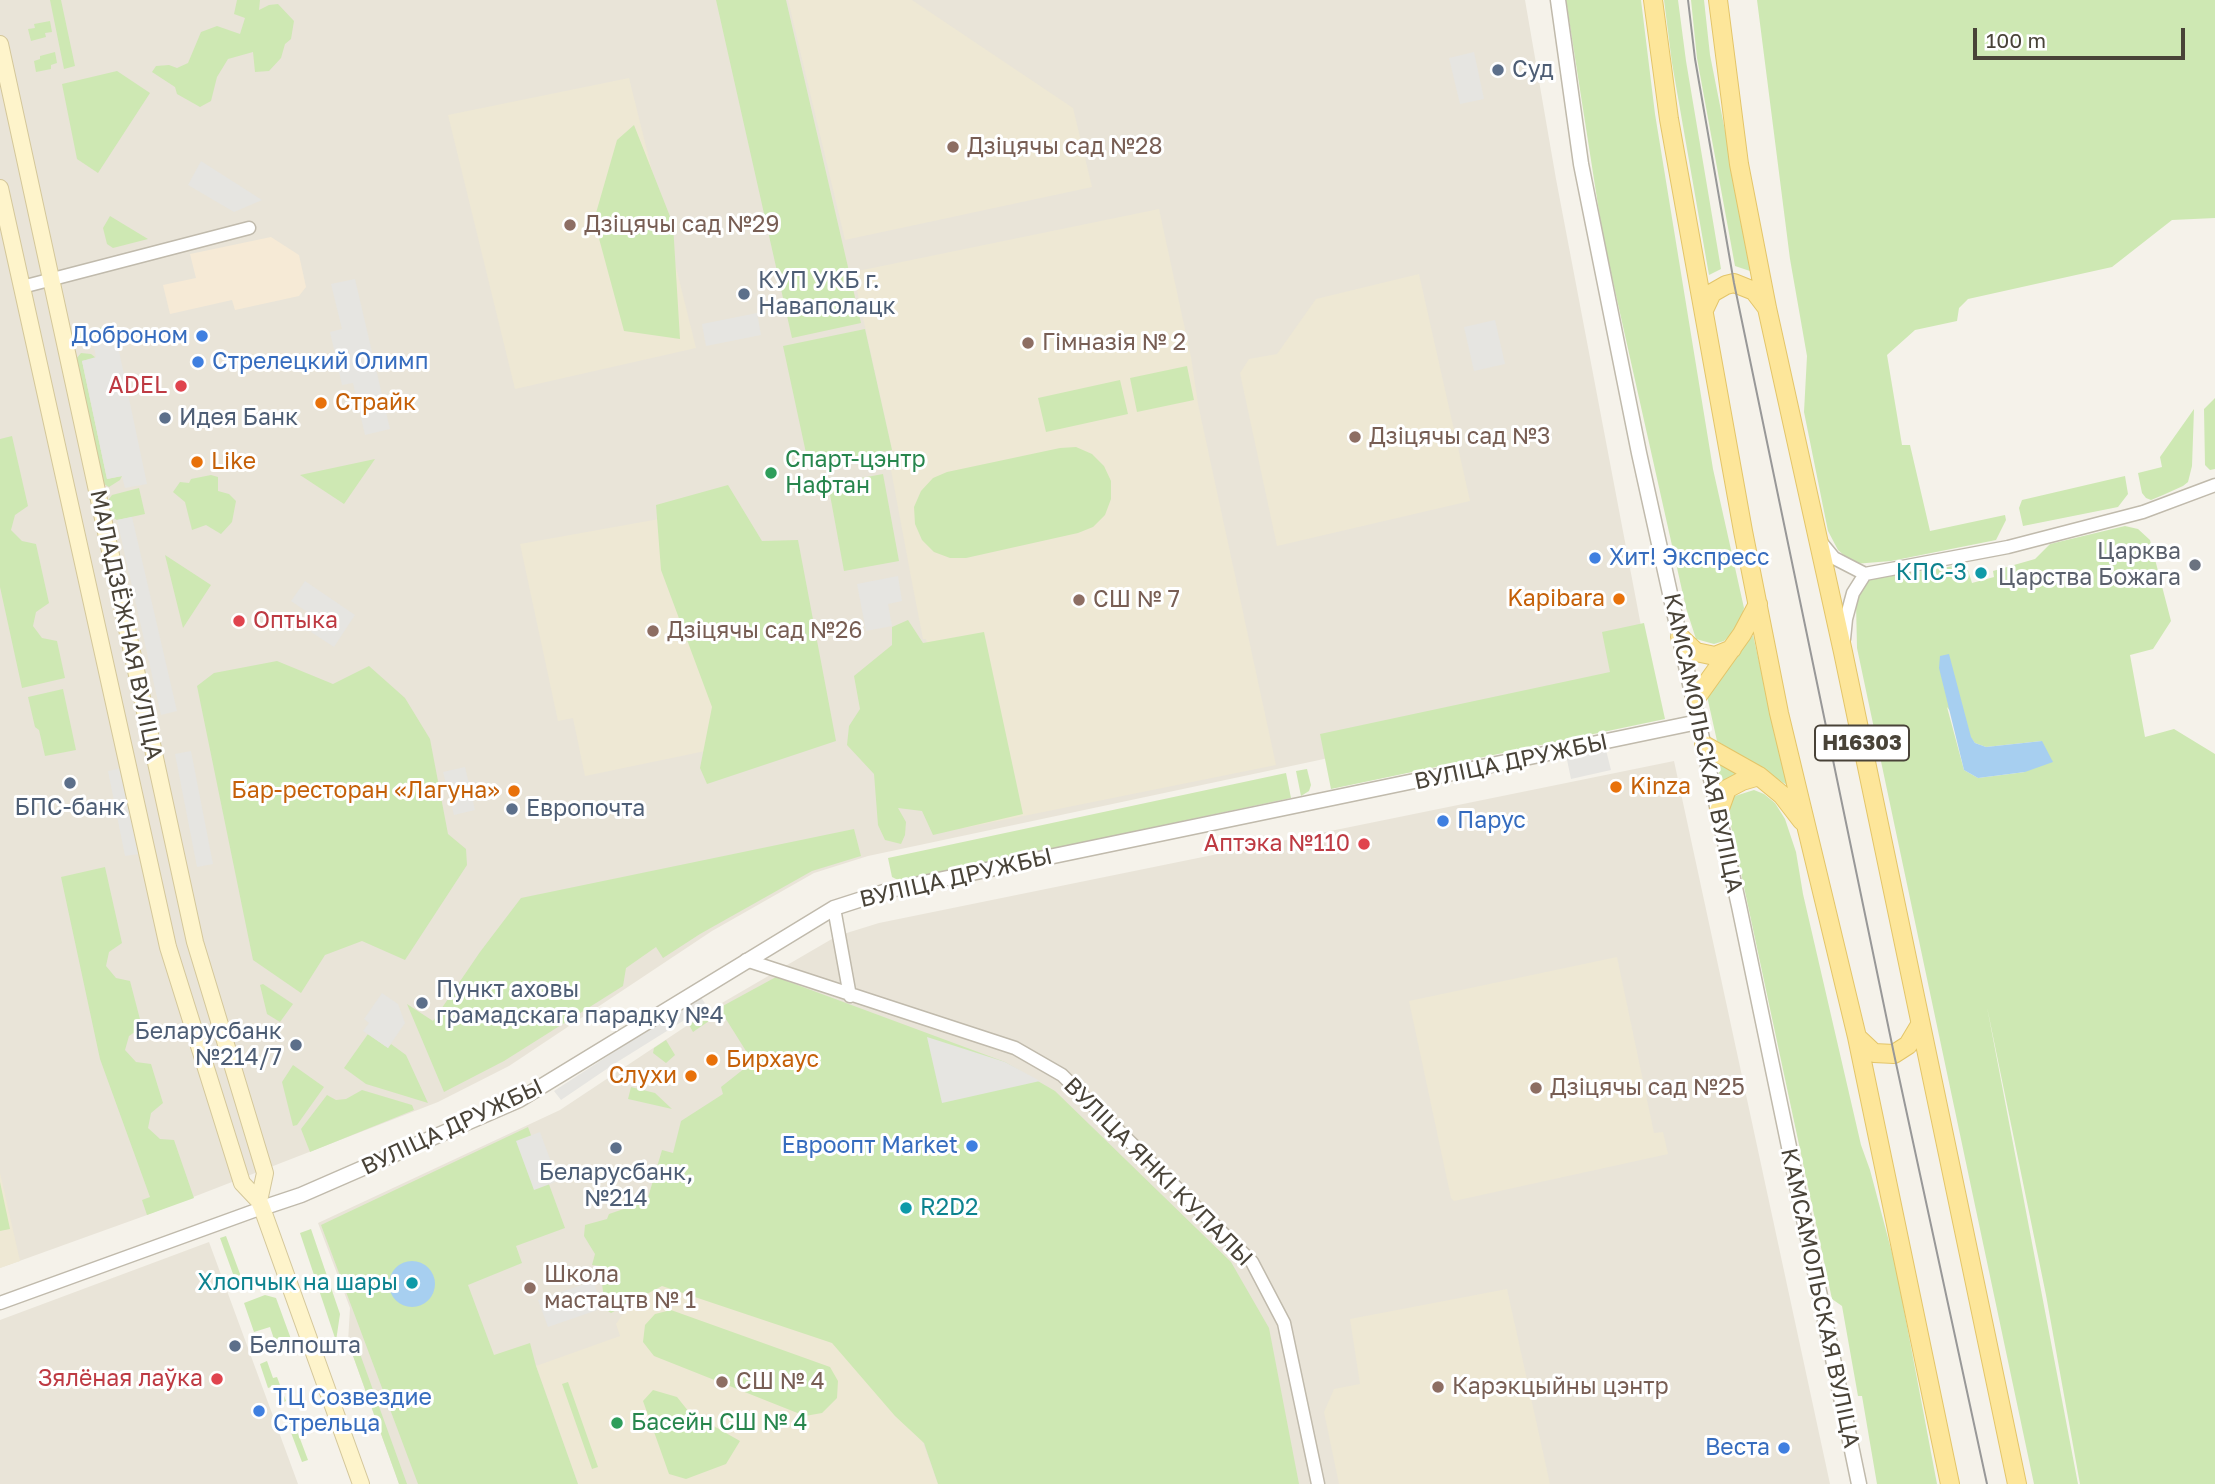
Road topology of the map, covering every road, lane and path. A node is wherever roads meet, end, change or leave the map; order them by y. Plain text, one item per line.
1 (1558, 0) edge
2 (1653, 0) edge
3 (1718, 0) edge
4 (0, 44) edge
5 (0, 188) edge
6 (249, 228) dead end
7 (53, 279) junction
8 (22, 287) junction
9 (1767, 308) junction
10 (1704, 310) junction
11 (2215, 485) edge
12 (1816, 535) junction
13 (1865, 574) junction
14 (1758, 604) junction
15 (1680, 637) junction
16 (1732, 649) junction
17 (1843, 652) junction
18 (1694, 701) junction
19 (1698, 722) junction
20 (1703, 745) junction
21 (1759, 776) junction
22 (1719, 811) junction
23 (1807, 827) junction
24 (834, 908) junction
25 (746, 960) junction
26 (850, 996) junction
27 (1920, 1025) junction
28 (1857, 1037) junction
29 (261, 1205) junction
30 (0, 1303) edge
31 (361, 1484) edge
32 (1318, 1484) edge
33 (1859, 1484) edge
34 (1950, 1484) edge
35 (2017, 1484) edge

1 - 15 street, КАМСАМОЛЬСКАЯ ВУЛІЦА
2 - 10 main road, Н16303
3 - 9 main road, Н16303
4 - 7 main road, МАЛАДЗЁЖНАЯ ВУЛІЦА
5 - 8 main road, МАЛАДЗЁЖНАЯ ВУЛІЦА
6 - 7 street
7 - 8 street
7 - 29 main road, МАЛАДЗЁЖНАЯ ВУЛІЦА
8 - 29 main road, МАЛАДЗЁЖНАЯ ВУЛІЦА
9 - 10 main road
9 - 12 main road, Н16303
10 - 14 main road, Н16303
11 - 13 street
12 - 13 street
12 - 17 main road, Н16303
13 - 17 street
14 - 16 main road
14 - 23 main road, Н16303
15 - 16 main road
15 - 18 street, КАМСАМОЛЬСКАЯ ВУЛІЦА
16 - 18 main road
17 - 27 main road, Н16303
18 - 19 street, КАМСАМОЛЬСКАЯ ВУЛІЦА
19 - 20 street, КАМСАМОЛЬСКАЯ ВУЛІЦА
19 - 24 street, ВУЛІЦА ДРУЖБЫ
20 - 21 main road
20 - 22 street, КАМСАМОЛЬСКАЯ ВУЛІЦА
21 - 22 main road
21 - 23 main road
22 - 33 street, КАМСАМОЛЬСКАЯ ВУЛІЦА
23 - 28 main road, Н16303
24 - 25 street, ВУЛІЦА ДРУЖБЫ
24 - 26 street
25 - 26 street, ВУЛІЦА ЯНКІ КУПАЛЫ
25 - 29 street, ВУЛІЦА ДРУЖБЫ
26 - 32 street, ВУЛІЦА ЯНКІ КУПАЛЫ
27 - 28 main road
27 - 35 main road, Н16303
28 - 34 main road, Н16303
29 - 30 street, ВУЛІЦА ДРУЖБЫ
29 - 31 main road, МАЛАДЗЁЖНАЯ ВУЛІЦА

